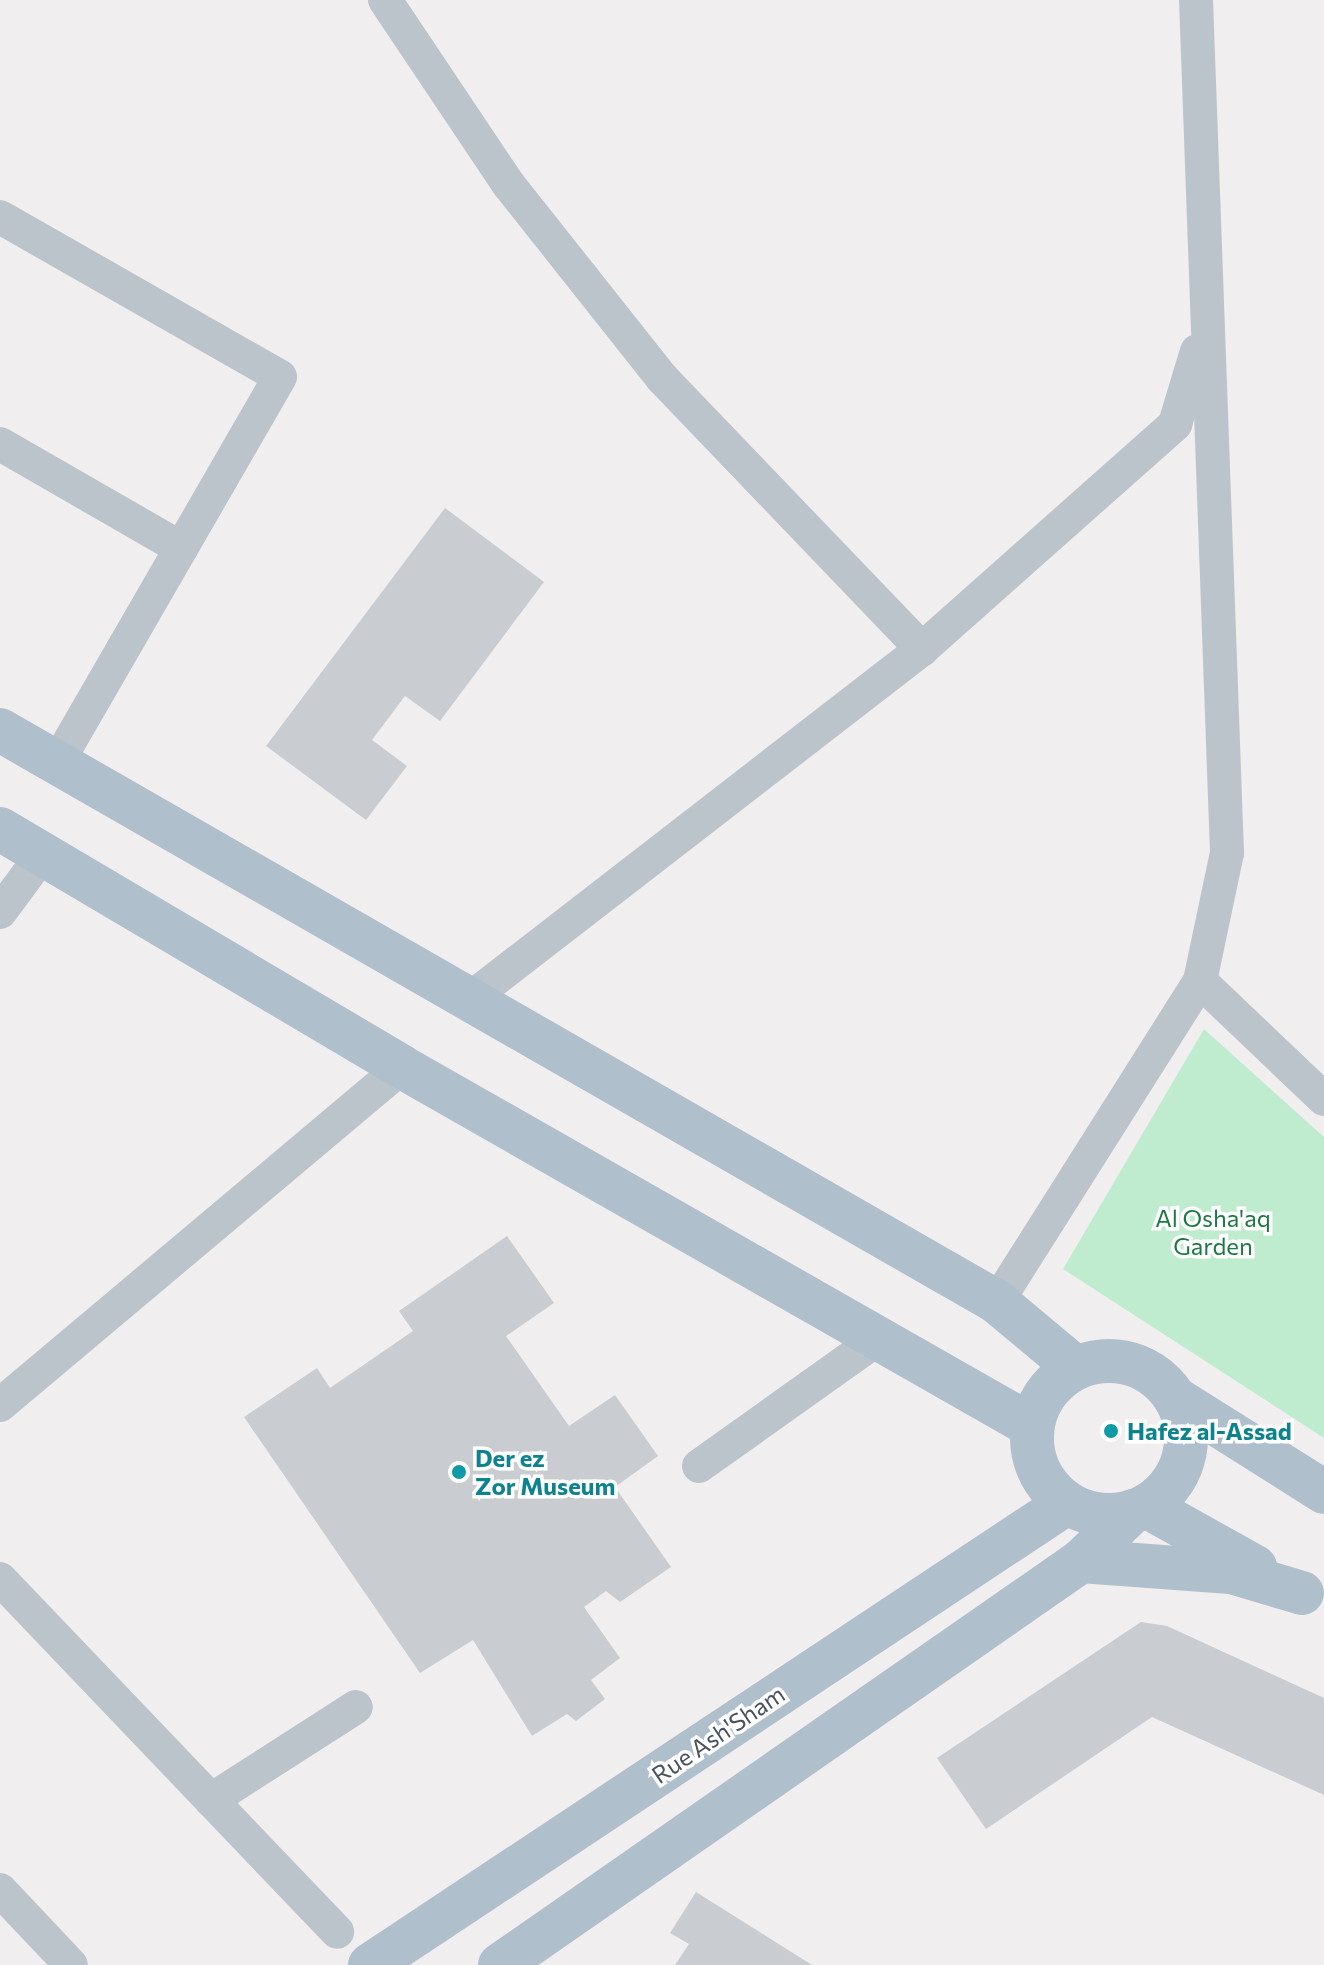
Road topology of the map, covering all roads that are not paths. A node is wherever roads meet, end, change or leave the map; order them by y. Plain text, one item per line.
1 (385, 0) edge
2 (1196, 0) edge
3 (0, 217) edge
4 (1205, 324) junction
5 (0, 444) edge
6 (181, 548) junction
7 (922, 649) junction
8 (0, 730) edge
9 (57, 764) junction
10 (0, 829) edge
11 (43, 854) junction
12 (0, 912) edge
13 (1200, 981) junction
14 (471, 998) junction
15 (402, 1067) junction
16 (1324, 1099) edge
17 (997, 1302) junction
18 (879, 1338) junction
19 (1076, 1368) junction
20 (1175, 1398) junction
21 (0, 1405) edge
22 (1032, 1426) junction
23 (699, 1466) dead end
24 (1324, 1492) edge
25 (1067, 1503) junction
26 (1140, 1508) junction
27 (1081, 1561) junction
28 (0, 1579) edge
29 (1313, 1599) edge
30 (356, 1707) dead end
31 (211, 1800) junction
32 (0, 1890) edge
33 (337, 1932) dead end
34 (71, 1965) edge
35 (370, 1965) edge
36 (500, 1965) edge

1 - 7 street
2 - 4 street
3 - 6 street
4 - 7 street
4 - 13 street
5 - 6 street
6 - 9 street
7 - 14 street
8 - 9 main road
9 - 14 main road
10 - 11 main road
11 - 12 street
11 - 15 main road
13 - 16 street
13 - 17 street
14 - 17 main road
15 - 18 main road
15 - 21 street
17 - 19 main road
18 - 22 main road
18 - 23 street
19 - 20 main road
19 - 22 main road
20 - 24 main road
20 - 26 main road
22 - 25 main road
25 - 26 main road
25 - 35 main road, Rue Ash'Sham
26 - 27 main road
26 - 29 main road
27 - 29 main road
27 - 36 main road
28 - 31 street
30 - 31 street
31 - 33 street
32 - 34 street

